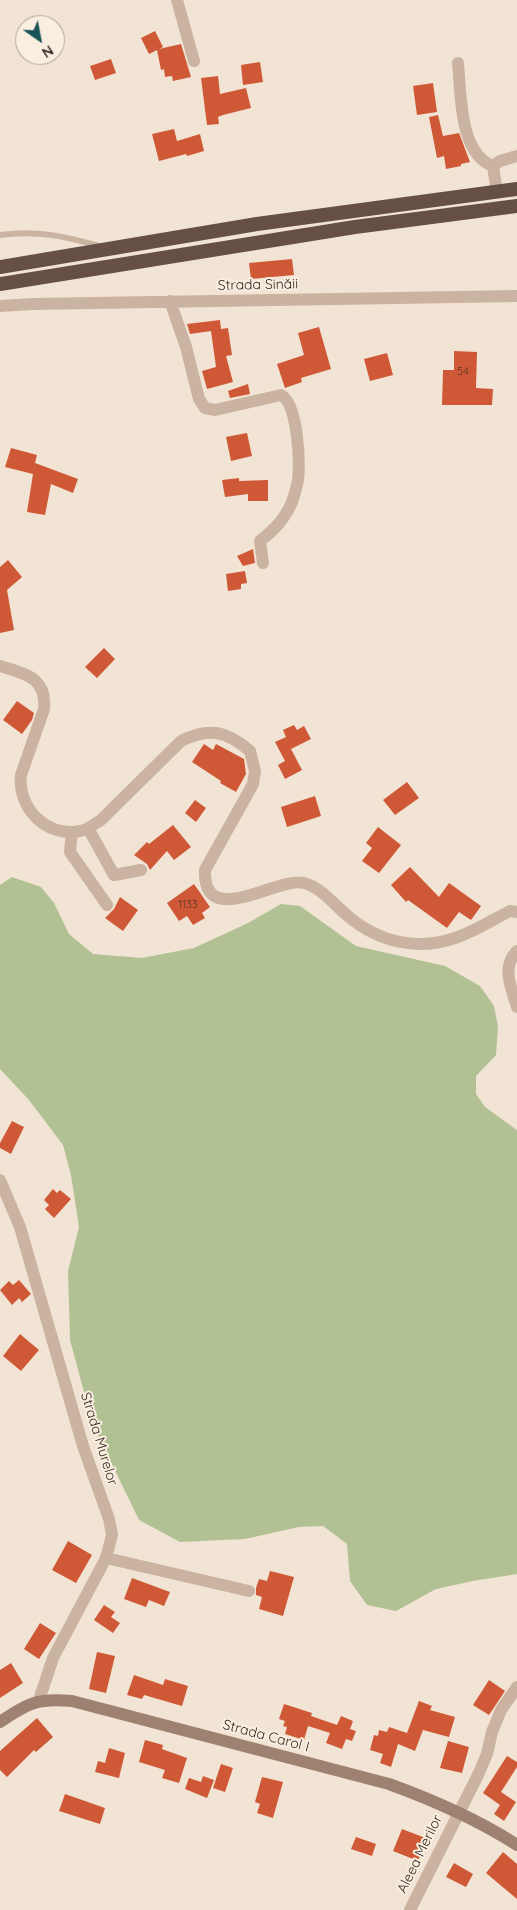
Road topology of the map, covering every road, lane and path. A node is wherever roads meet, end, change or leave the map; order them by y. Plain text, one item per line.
1 (177, 0) edge
2 (194, 62) dead end
3 (458, 63) dead end
4 (517, 156) edge
5 (492, 166) junction
6 (517, 189) edge
7 (497, 192) junction
8 (517, 206) edge
9 (0, 235) edge
10 (108, 249) junction
11 (0, 267) edge
12 (0, 284) edge
13 (517, 296) edge
14 (170, 301) junction
15 (0, 306) edge
16 (263, 563) dead end
17 (0, 666) edge
18 (88, 828) junction
19 (72, 832) junction
20 (140, 870) dead end
21 (107, 905) dead end
22 (517, 912) edge
23 (517, 951) edge
24 (517, 1007) edge
25 (0, 1180) edge
26 (106, 1558) junction
27 (249, 1591) dead end
28 (517, 1687) edge
29 (38, 1700) junction
30 (0, 1722) edge
31 (458, 1812) junction
32 (517, 1845) edge
33 (410, 1910) edge

1 - 2 street
3 - 5 street
4 - 5 street
5 - 7 street
6 - 7 highway
7 - 10 highway
8 - 12 highway
9 - 10 lane
10 - 11 highway
13 - 14 street, Strada Sinăii
14 - 15 street, Strada Sinăii
14 - 16 street
17 - 19 street
18 - 19 street
18 - 20 street
18 - 22 street
19 - 21 street
23 - 24 street
25 - 26 street, Strada Murelor
26 - 27 street
26 - 29 street, Strada Murelor
28 - 31 street, Aleea Merilor
29 - 30 main road, Strada Carol I
29 - 31 main road, Strada Carol I
31 - 32 main road, Strada Carol I
31 - 33 street, Aleea Merilor

